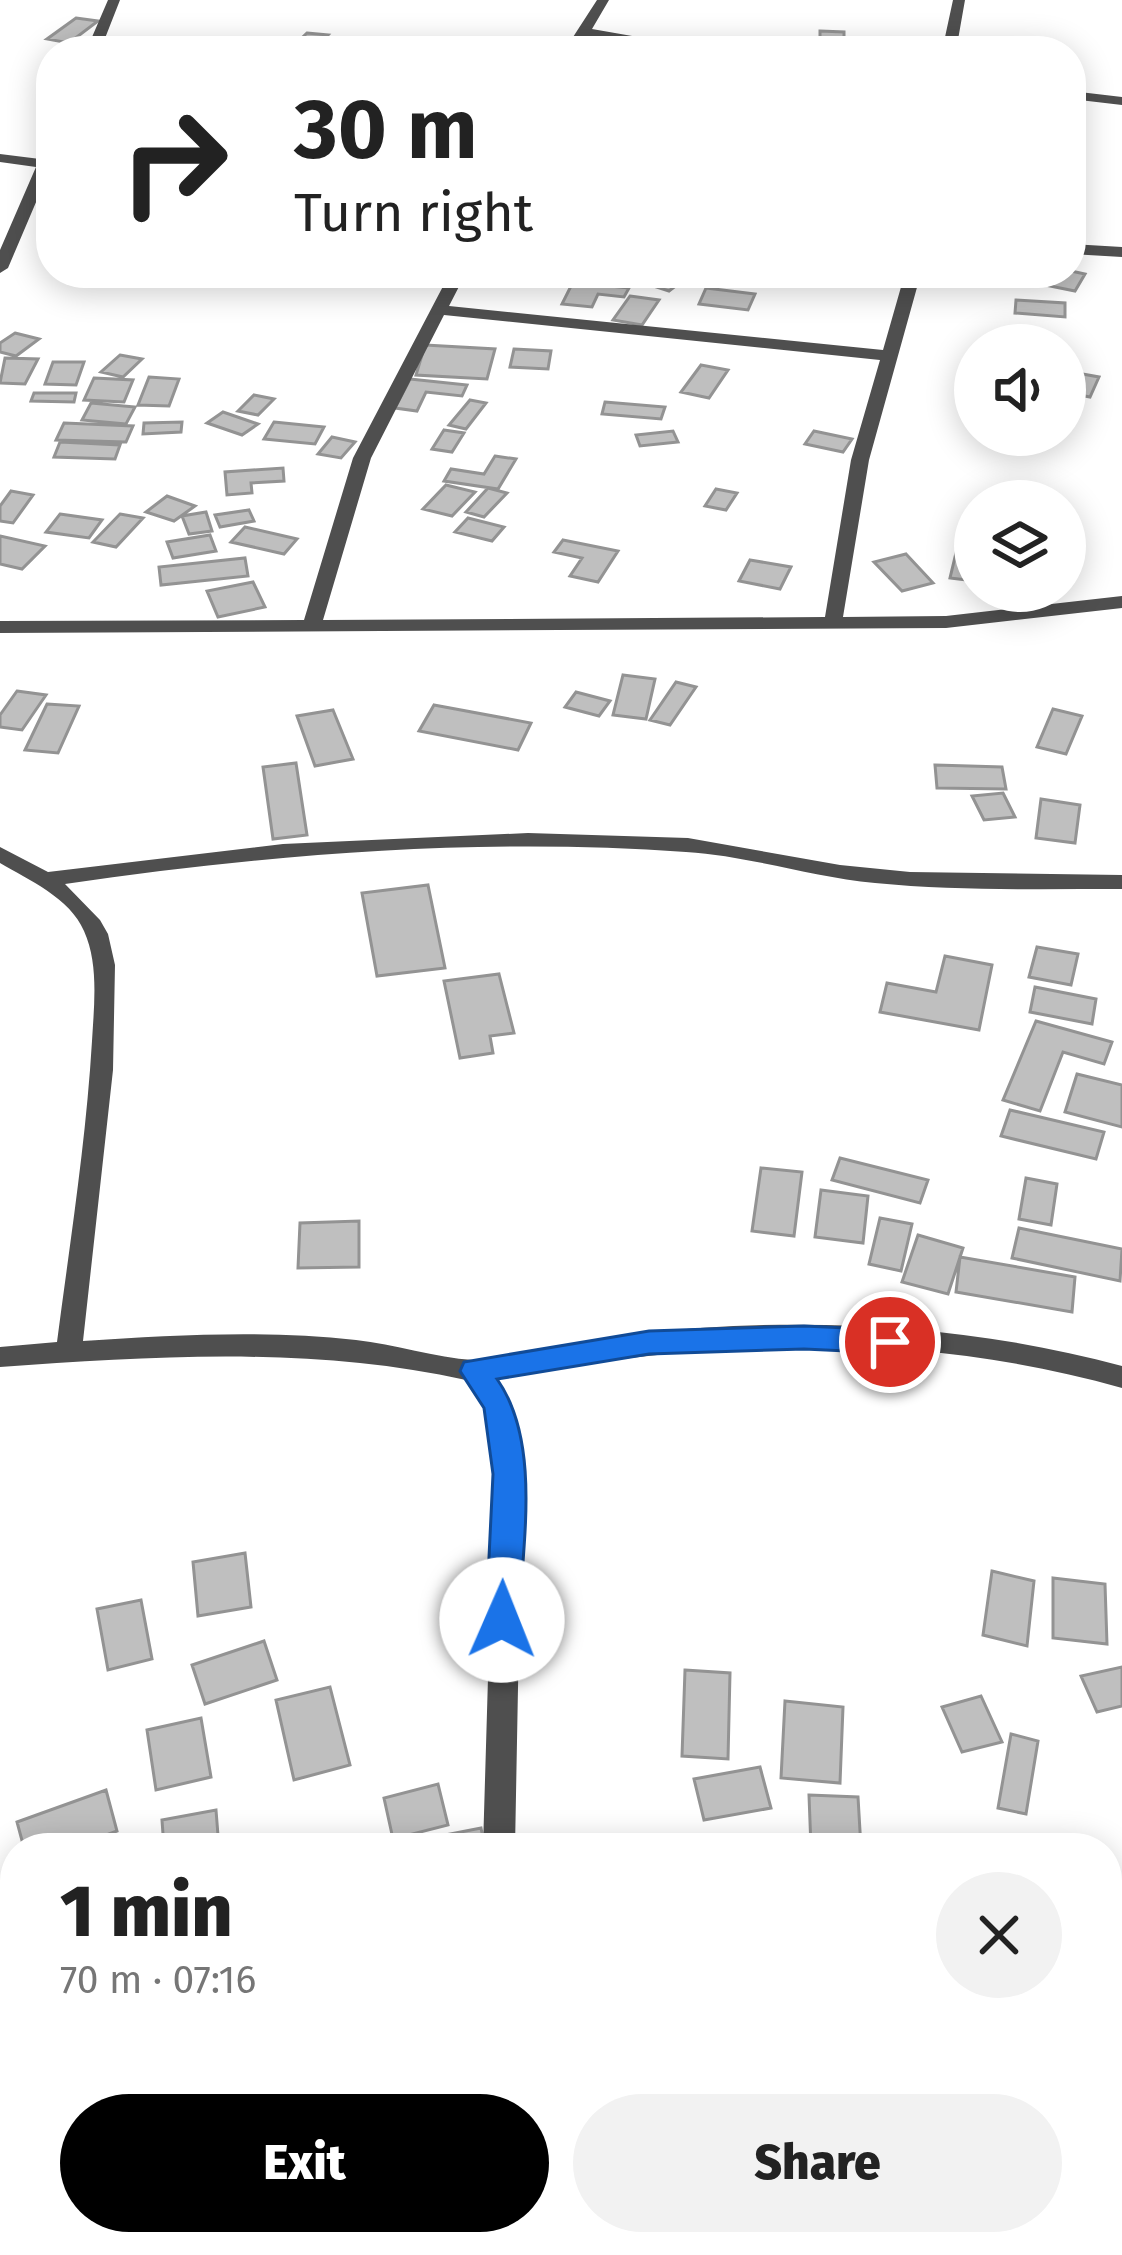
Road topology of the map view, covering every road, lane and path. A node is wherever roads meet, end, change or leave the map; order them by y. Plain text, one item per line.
1 (114, 0) edge
2 (602, 0) edge
3 (959, 0) edge
4 (582, 31) junction
5 (99, 36) edge
6 (579, 36) edge
7 (614, 36) edge
8 (952, 36) edge
9 (1086, 96) edge
10 (1122, 101) edge
11 (36, 157) edge
12 (0, 158) edge
13 (36, 185) edge
14 (1086, 250) edge
15 (1122, 252) edge
16 (0, 268) edge
17 (451, 288) edge
18 (909, 288) edge
19 (440, 310) junction
20 (892, 356) junction
21 (1122, 602) edge
22 (833, 623) junction
23 (312, 624) junction
24 (0, 628) edge
25 (0, 854) edge
26 (44, 880) junction
27 (1122, 882) edge
28 (69, 1352) junction
29 (0, 1357) edge
30 (475, 1371) junction
31 (1122, 1377) edge
32 (499, 1833) edge

1 - 5 street
2 - 4 street
3 - 8 street
4 - 6 street
4 - 7 street
9 - 10 street
11 - 12 street
13 - 16 street
14 - 15 street
17 - 19 street
18 - 20 street
19 - 20 street
19 - 23 street
20 - 22 street
21 - 22 street
22 - 23 street
23 - 24 street
25 - 26 street
26 - 27 street
26 - 28 street
28 - 29 street
28 - 30 street
30 - 31 street
30 - 32 street

